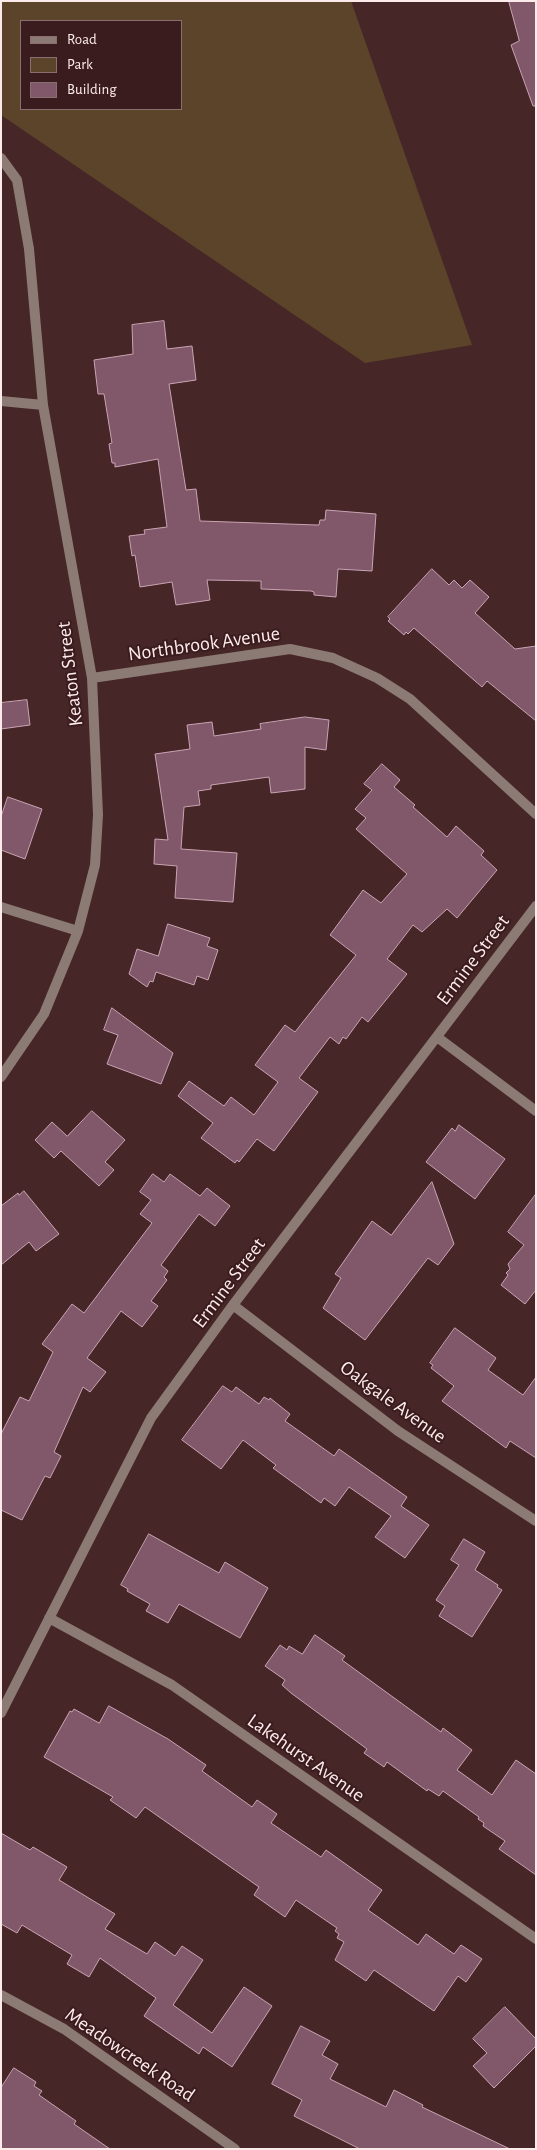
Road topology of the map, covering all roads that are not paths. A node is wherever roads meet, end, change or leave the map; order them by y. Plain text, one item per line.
1 (1, 158) edge
2 (1, 401) edge
3 (44, 405) junction
4 (92, 678) junction
5 (536, 814) edge
6 (536, 906) edge
7 (1, 907) edge
8 (78, 931) junction
9 (437, 1037) junction
10 (1, 1077) edge
11 (536, 1111) edge
12 (234, 1305) junction
13 (536, 1521) edge
14 (49, 1618) junction
15 (1, 1713) edge
16 (536, 1940) edge
17 (1, 1995) edge
18 (235, 2149) edge

1 - 3 street, Keaton Street
2 - 3 street
3 - 4 street, Keaton Street
4 - 5 street, Northbrook Avenue
4 - 8 street, Keaton Street
6 - 9 street, Ermine Street
7 - 8 street
8 - 10 street, Keaton Street
9 - 11 street
9 - 12 street, Ermine Street
12 - 13 street, Oakgale Avenue
12 - 14 street, Ermine Street
14 - 15 street, Ermine Street
14 - 16 street, Lakehurst Avenue
17 - 18 street, Meadowcreek Road

